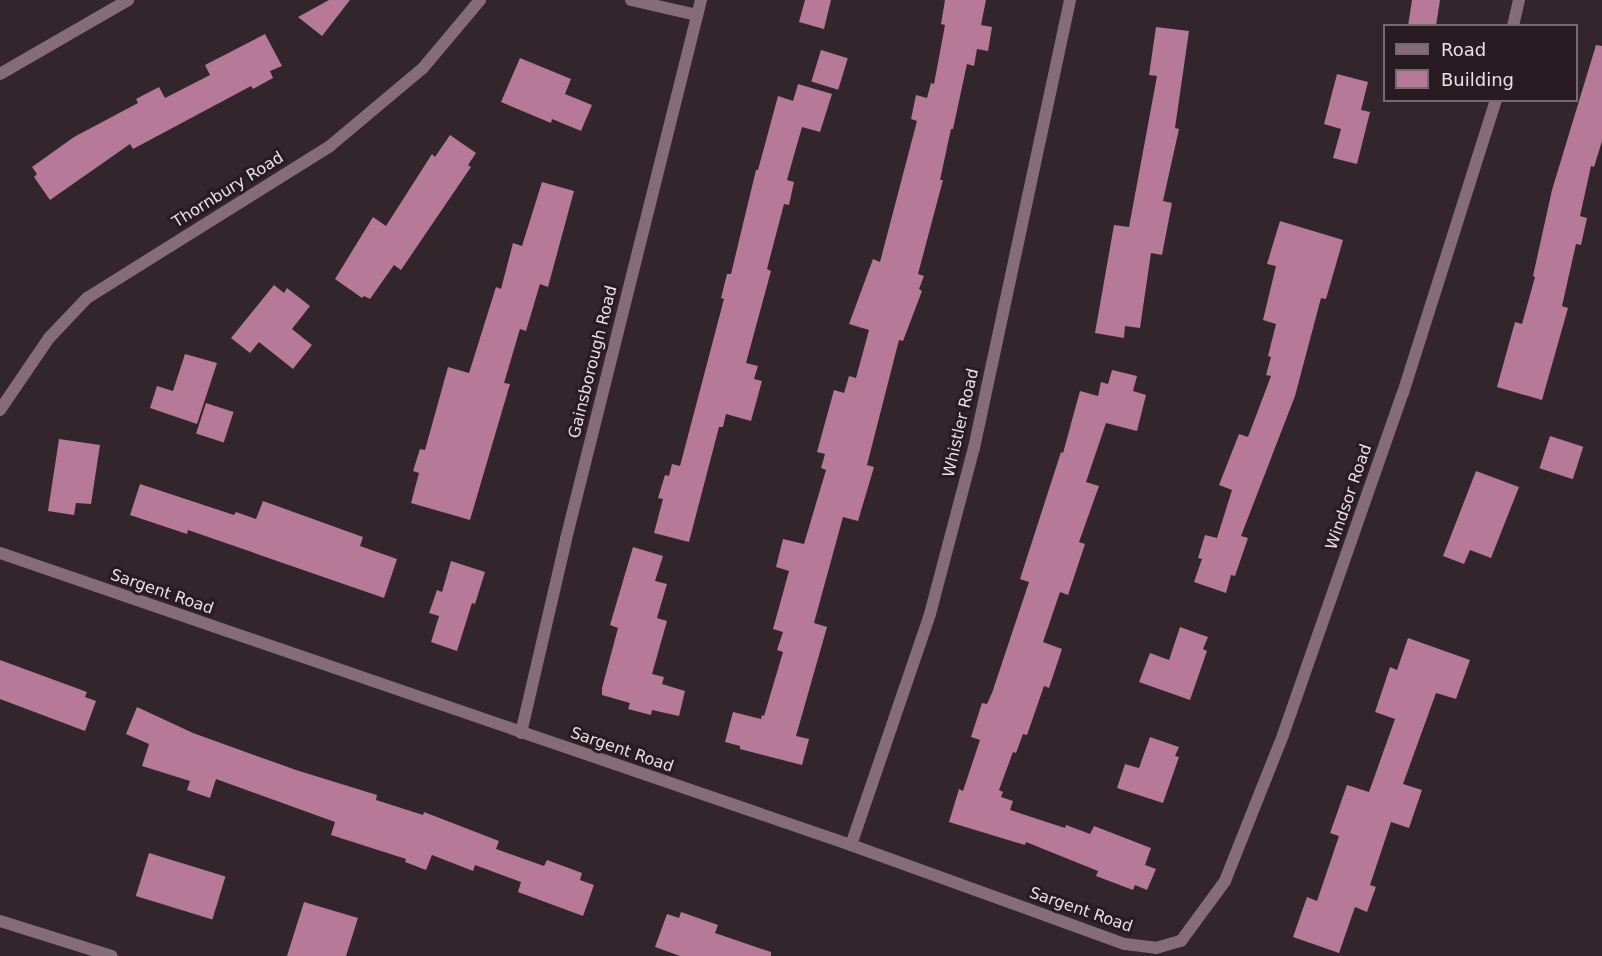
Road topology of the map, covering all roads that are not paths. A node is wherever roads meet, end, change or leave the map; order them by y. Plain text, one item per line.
1 (128, 0) edge
2 (480, 0) edge
3 (631, 0) edge
4 (701, 0) edge
5 (1070, 0) edge
6 (1519, 0) edge
7 (697, 15) junction
8 (1513, 24) edge
9 (0, 74) edge
10 (1495, 102) edge
11 (0, 410) edge
12 (0, 553) edge
13 (521, 733) junction
14 (851, 845) junction
15 (1214, 896) joint
16 (0, 921) edge
17 (112, 956) edge

1 - 9 street
2 - 11 street, Thornbury Road
3 - 7 street
4 - 7 street, Gainsborough Road
5 - 14 street, Whistler Road
6 - 8 street
7 - 13 street, Gainsborough Road
10 - 15 street, Windsor Road
12 - 13 street, Sargent Road
13 - 14 street, Sargent Road
14 - 15 street, Sargent Road
16 - 17 street

